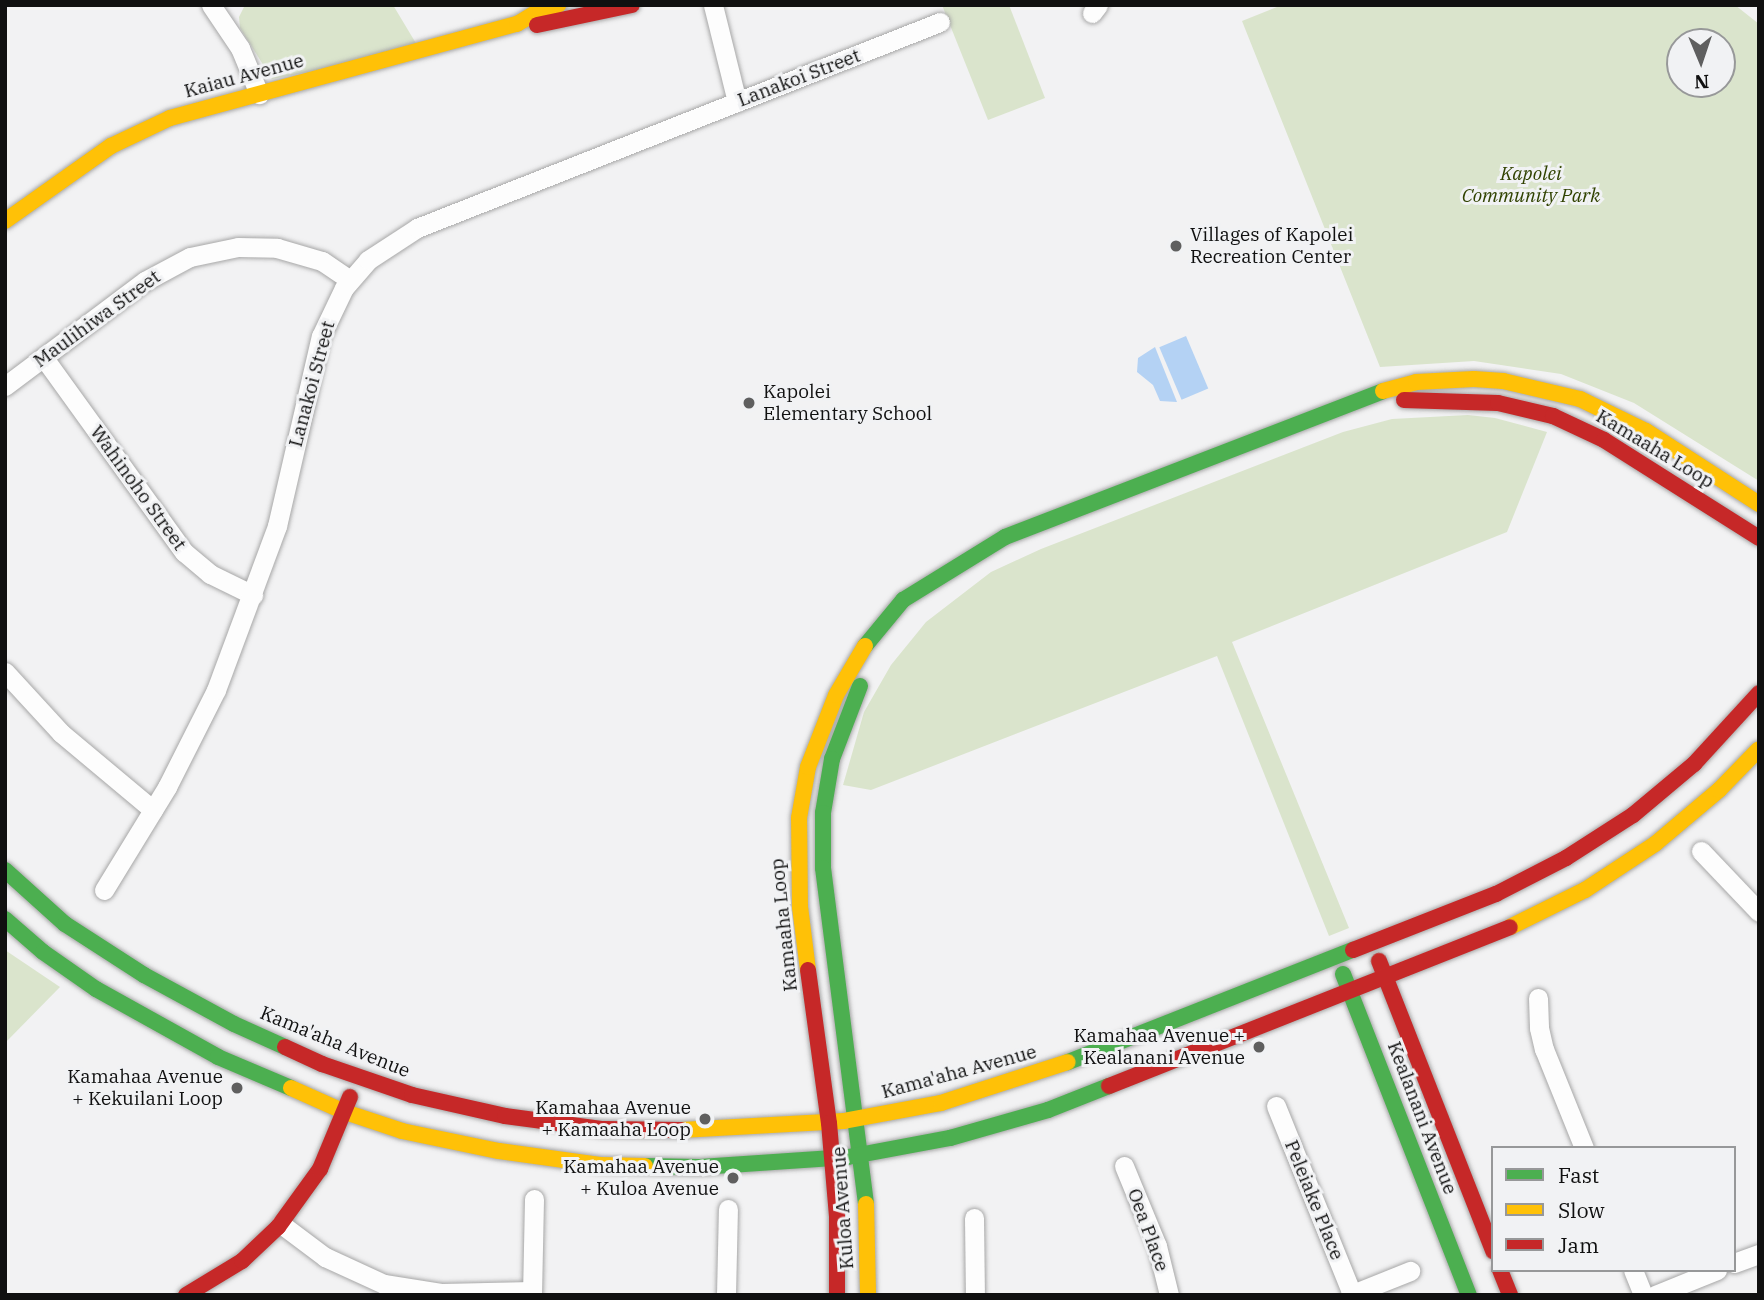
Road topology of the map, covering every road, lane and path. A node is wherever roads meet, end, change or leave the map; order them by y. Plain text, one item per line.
1 (211, 5) edge
2 (558, 5) edge
3 (632, 5) edge
4 (713, 5) edge
5 (940, 22) dead end
6 (517, 24) junction
7 (260, 94) junction
8 (737, 102) junction
9 (5, 221) edge
10 (350, 280) junction
11 (44, 358) junction
12 (5, 386) edge
13 (1357, 402) junction
14 (1759, 504) edge
15 (1759, 538) edge
16 (953, 567) junction
17 (253, 595) junction
18 (5, 673) edge
19 (1759, 693) edge
20 (1759, 749) edge
21 (153, 810) junction
22 (1700, 851) dead end
23 (5, 870) edge
24 (104, 890) dead end
25 (1759, 912) edge
26 (5, 919) edge
27 (1371, 943) junction
28 (1336, 957) junction
29 (1385, 977) junction
30 (1350, 990) junction
31 (1538, 998) dead end
32 (357, 1078) junction
33 (1276, 1105) dead end
34 (345, 1112) junction
35 (856, 1119) junction
36 (829, 1123) junction
37 (1583, 1146) edge
38 (862, 1155) junction
39 (832, 1159) junction
40 (1124, 1166) dead end
41 (534, 1199) dead end
42 (728, 1209) dead end
43 (974, 1218) dead end
44 (281, 1224) junction
45 (1491, 1246) edge
46 (1759, 1254) edge
47 (1736, 1262) edge
48 (1410, 1271) dead end
49 (1501, 1272) edge
50 (1634, 1272) edge
51 (1712, 1272) edge
52 (532, 1293) edge
53 (1351, 1294) edge
54 (187, 1295) edge
55 (726, 1295) edge
56 (837, 1295) edge
57 (868, 1295) edge
58 (975, 1295) edge
59 (1169, 1295) edge
60 (1469, 1295) edge
61 (1510, 1295) edge
62 (1643, 1295) edge
63 (1655, 1295) edge

1 - 7 street
2 - 6 street, Kaiau Avenue
3 - 6 street, Kaiau Avenue
4 - 8 street
5 - 8 street, Lanakoi Street
6 - 7 street, Kaiau Avenue
7 - 9 street, Kaiau Avenue
8 - 10 street, Lanakoi Street
10 - 11 street, Maulihiwa Street
10 - 17 street, Lanakoi Street
11 - 12 street, Maulihiwa Street
11 - 17 street, Wahinoho Street
13 - 14 street, Kamaaha Loop
13 - 15 street, Kamaaha Loop
13 - 16 street, Kamaaha Loop
16 - 35 street, Kamaaha Loop
16 - 36 street, Kamaaha Loop
17 - 21 street, Lanakoi Street
18 - 21 street
19 - 27 street, Kama'aha Avenue
20 - 29 street
21 - 24 street, Lanakoi Street
22 - 25 street
23 - 32 street, Kama'aha Avenue
26 - 34 street
27 - 28 street, Kama'aha Avenue
27 - 29 street, Kealanani Avenue
28 - 30 street, Kealanani Avenue
28 - 35 street, Kama'aha Avenue
29 - 30 street
29 - 45 street, Kealanani Avenue
30 - 38 street
30 - 60 street, Kealanani Avenue
31 - 37 street
32 - 34 street
32 - 36 street, Kama'aha Avenue
33 - 53 street, Peleiake Place
34 - 39 street
34 - 44 street
35 - 36 street, Kama'aha Avenue
35 - 38 street, Kuloa Avenue
36 - 39 street, Kuloa Avenue
38 - 39 street
38 - 57 street, Kuloa Avenue
39 - 56 street, Kuloa Avenue
40 - 59 street, Oea Place
41 - 52 street
42 - 55 street
43 - 58 street
44 - 52 street
44 - 54 street
46 - 47 street
48 - 53 street
49 - 61 street
50 - 62 street
51 - 63 street

